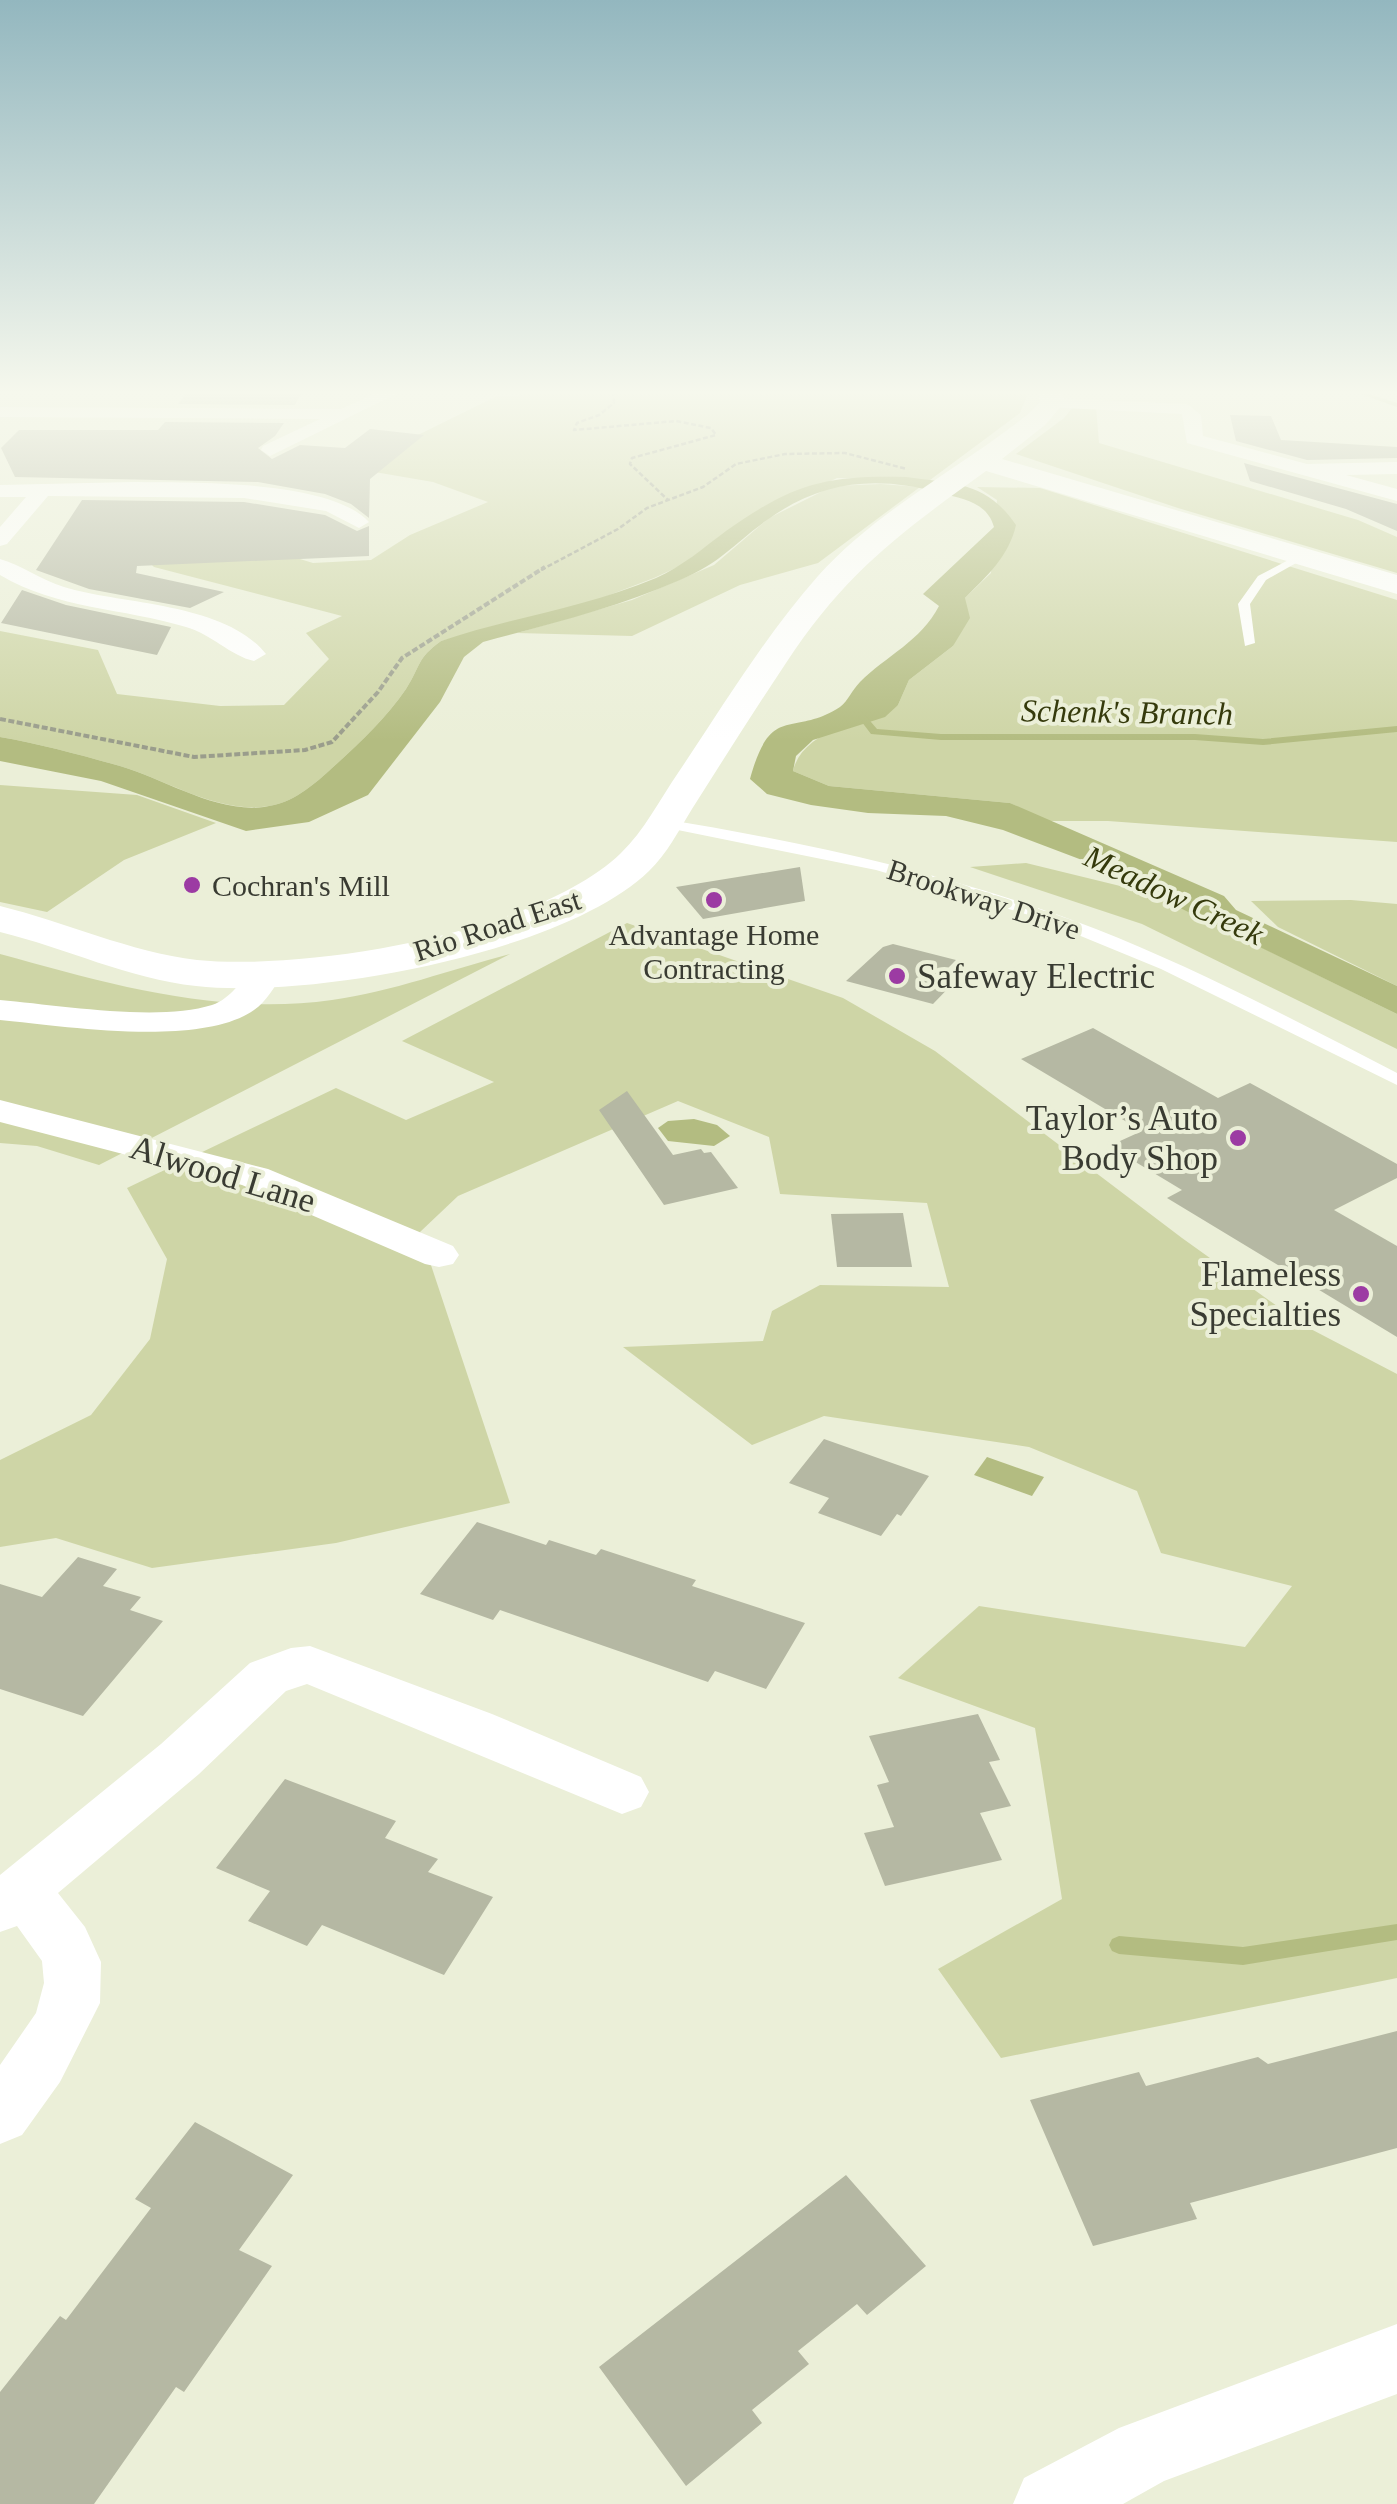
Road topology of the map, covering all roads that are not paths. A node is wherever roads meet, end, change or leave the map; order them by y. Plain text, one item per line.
1 (28, 508) edge
2 (340, 508) edge
3 (915, 508) edge
4 (1118, 508) edge
5 (359, 522) dead end
6 (0, 540) edge
7 (1300, 558) junction
8 (0, 566) edge
9 (1397, 585) edge
10 (1250, 643) dead end
11 (254, 654) dead end
12 (663, 823) junction
13 (0, 919) edge
14 (267, 974) junction
15 (0, 1010) edge
16 (1397, 1080) edge
17 (0, 1112) edge
18 (438, 1254) dead end
19 (622, 1792) dead end
20 (12, 1899) edge
21 (0, 2115) edge
22 (1397, 2359) edge
23 (1050, 2504) edge

1 - 6 street
2 - 5 street
3 - 12 street, Rio Road East
4 - 7 street
7 - 9 street
7 - 10 lane
8 - 11 street
12 - 14 street, Rio Road East
12 - 16 lane, Brookway Drive
13 - 14 street, Rio Road East
14 - 15 street
17 - 18 street, Alwood Lane
19 - 20 street
20 - 21 street
22 - 23 street

